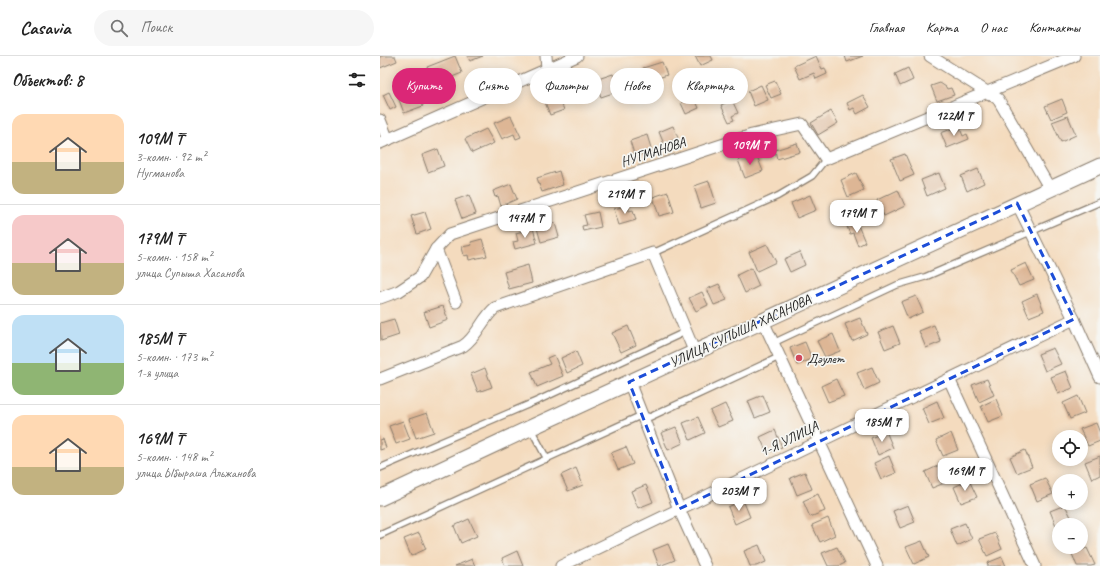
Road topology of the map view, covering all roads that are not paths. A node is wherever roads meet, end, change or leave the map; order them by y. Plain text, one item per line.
1 (546, 56) edge
2 (577, 56) edge
3 (930, 56) edge
4 (1074, 56) edge
5 (547, 68) edge
6 (549, 68) edge
7 (530, 77) edge
8 (987, 92) junction
9 (380, 120) edge
10 (384, 142) edge
11 (826, 159) junction
12 (1100, 166) edge
13 (1050, 189) junction
14 (1100, 202) edge
15 (1017, 203) junction
16 (1032, 232) junction
17 (436, 249) junction
18 (653, 253) junction
19 (380, 298) edge
20 (456, 302) dead end
21 (1074, 319) junction
22 (763, 321) junction
23 (685, 332) junction
24 (773, 343) junction
25 (695, 353) junction
26 (780, 357) junction
27 (1100, 377) edge
28 (380, 379) edge
29 (949, 379) junction
30 (629, 382) junction
31 (642, 415) junction
32 (530, 428) junction
33 (819, 442) junction
34 (547, 459) junction
35 (380, 468) edge
36 (380, 498) edge
37 (680, 509) junction
38 (380, 535) edge
39 (561, 566) edge
40 (705, 566) edge
41 (877, 566) edge
42 (1035, 566) edge

1 - 5 street
2 - 6 street
3 - 8 street
4 - 8 street
7 - 10 street
8 - 11 street
8 - 13 street
9 - 10 street
11 - 17 street, НУГМАНОВА
11 - 18 lane
12 - 13 street, УЛИЦА СУПЫША ХАСАНОВА
13 - 15 street, УЛИЦА СУПЫША ХАСАНОВА
14 - 16 lane
15 - 16 street
15 - 22 street, УЛИЦА СУПЫША ХАСАНОВА
16 - 21 street
16 - 24 lane
17 - 19 street, НУГМАНОВА
17 - 20 street
18 - 23 street
18 - 28 street
21 - 27 street
21 - 29 street, 1-Я УЛИЦА
22 - 24 street
22 - 25 street, УЛИЦА СУПЫША ХАСАНОВА
23 - 25 street
23 - 35 lane
24 - 26 street
25 - 30 street, УЛИЦА СУПЫША ХАСАНОВА
26 - 31 lane
26 - 33 street
29 - 33 street, 1-Я УЛИЦА
29 - 42 street
30 - 31 street
30 - 32 street, УЛИЦА СУПЫША ХАСАНОВА
31 - 34 lane
31 - 37 street
32 - 34 lane
32 - 36 street, УЛИЦА СУПЫША ХАСАНОВА
33 - 37 street, 1-Я УЛИЦА
33 - 41 street
34 - 38 lane
37 - 39 street, 1-Я УЛИЦА
37 - 40 street

